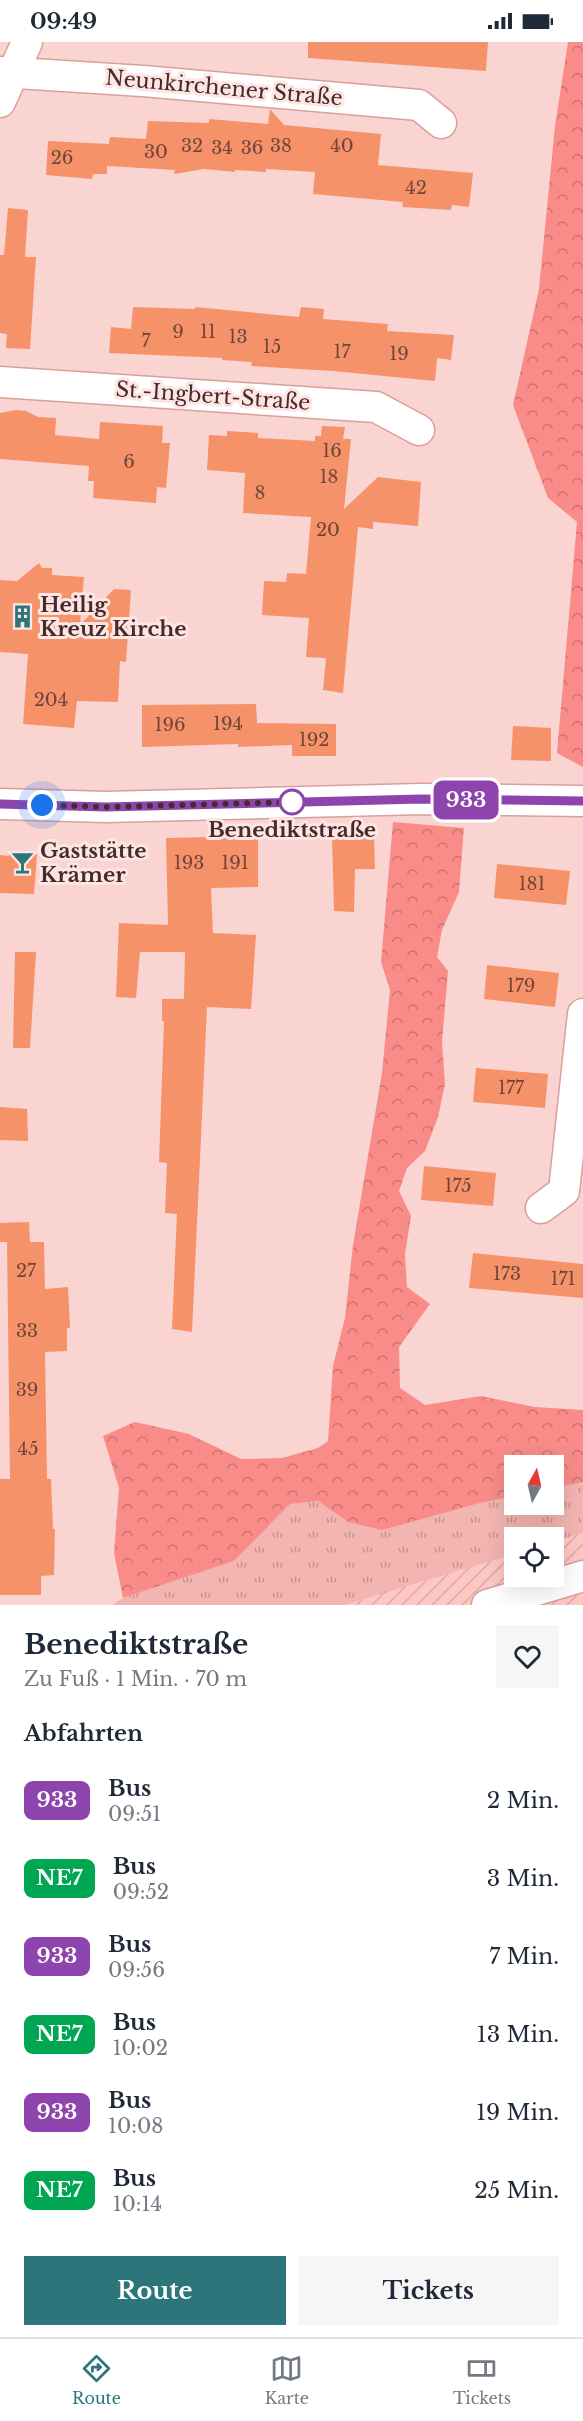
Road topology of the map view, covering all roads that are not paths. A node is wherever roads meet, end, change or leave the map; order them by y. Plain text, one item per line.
1 (27, 42) edge
2 (7, 72) edge
3 (0, 102) edge
4 (441, 123) dead end
5 (0, 382) edge
6 (419, 430) dead end
7 (583, 801) edge
8 (0, 804) edge
9 (583, 1014) edge
10 (541, 1208) dead end
11 (583, 1576) edge
12 (487, 1605) edge

1 - 2 street
2 - 3 street
2 - 4 street, Neunkirchener Straße
5 - 6 street, St.-Ingbert-Straße
7 - 8 street
9 - 10 street
11 - 12 street

